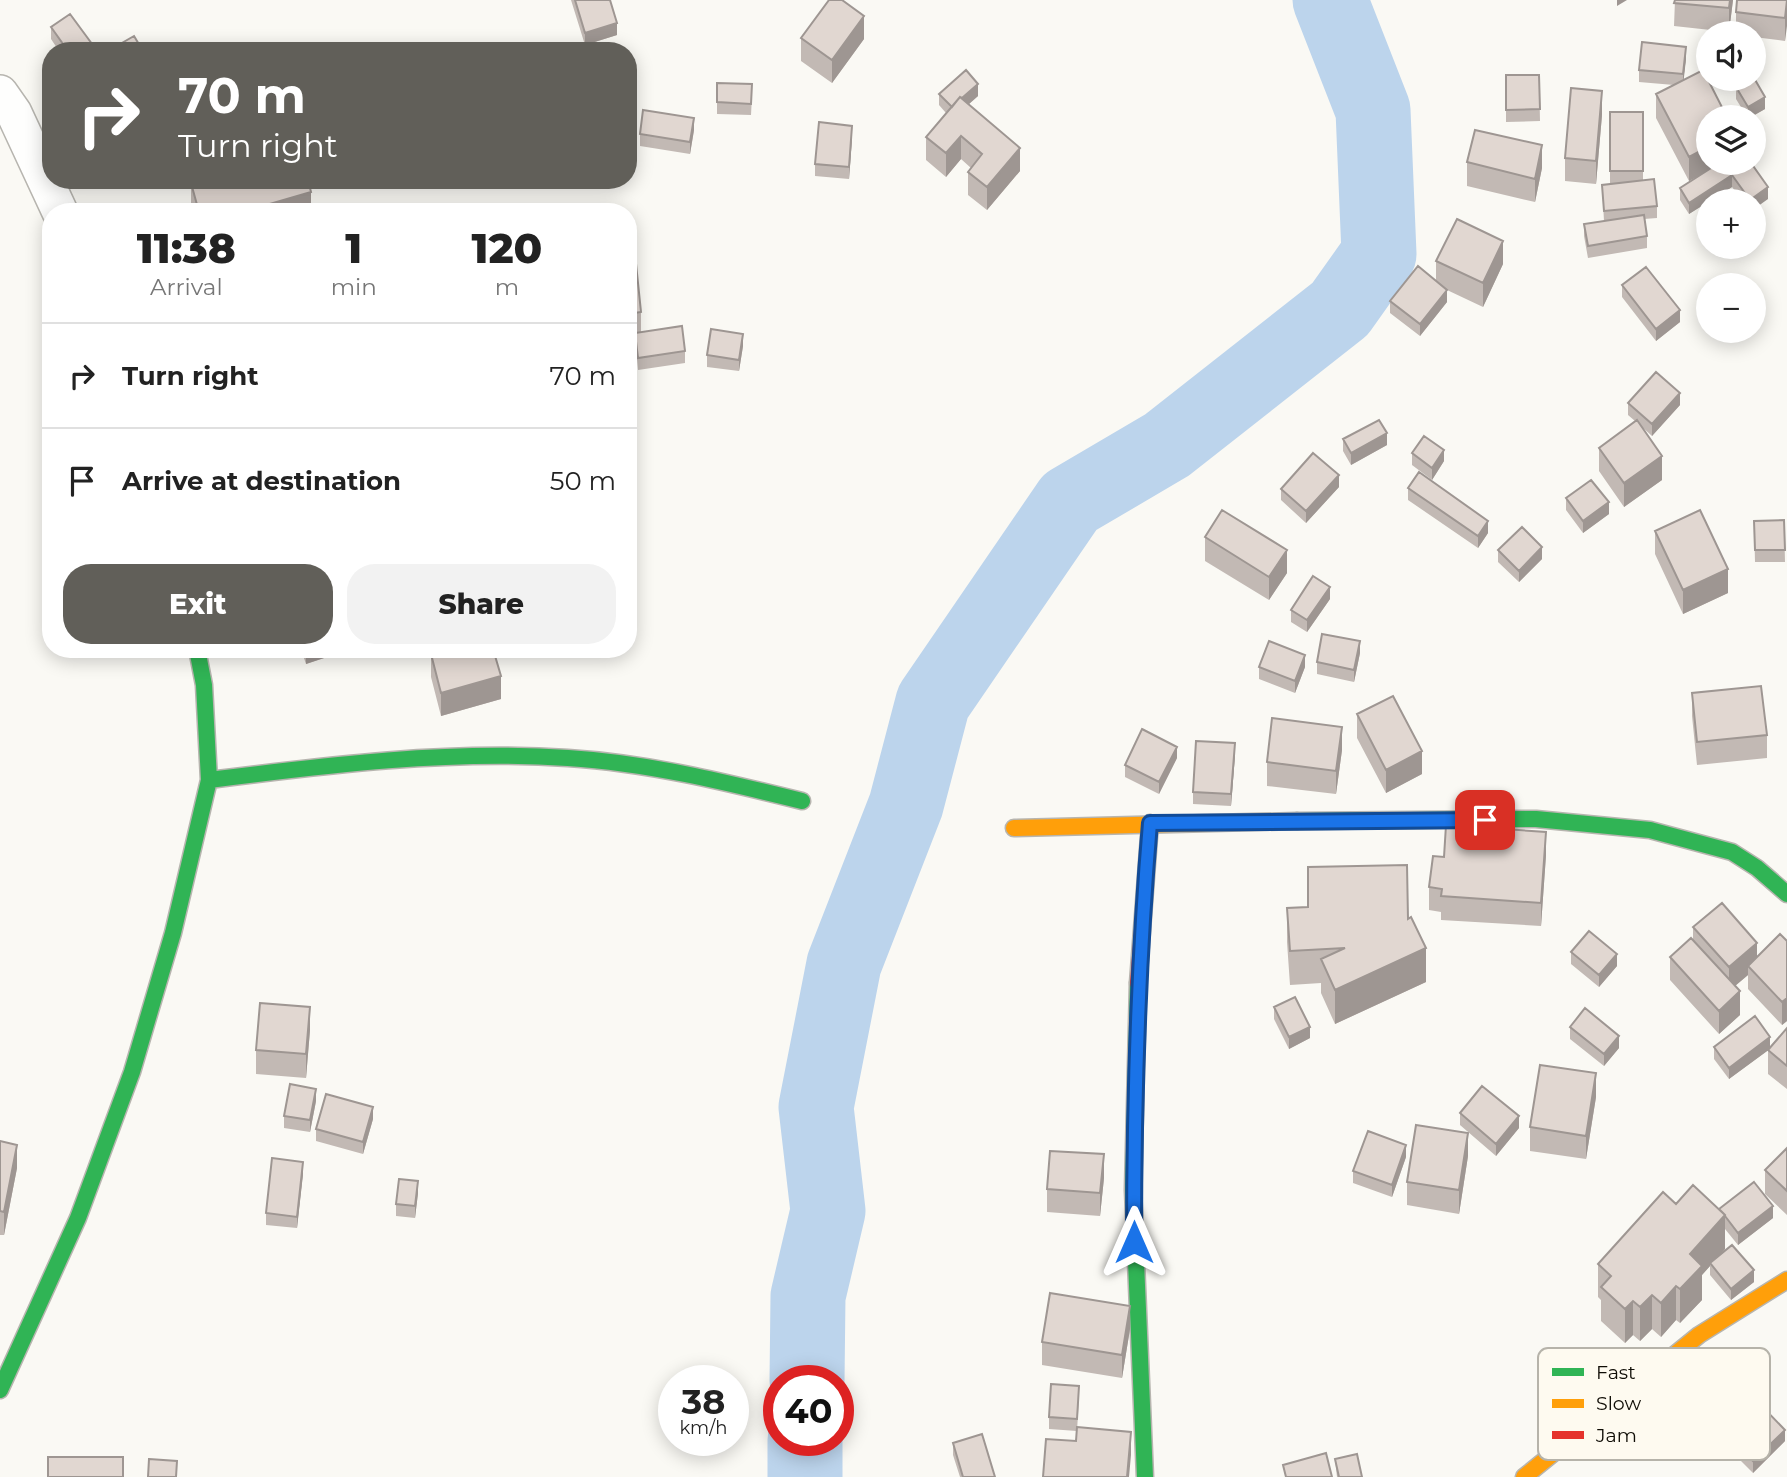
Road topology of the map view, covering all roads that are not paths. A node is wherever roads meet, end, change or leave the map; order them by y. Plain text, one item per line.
1 (0, 93) edge
2 (42, 173) edge
3 (199, 658) edge
4 (209, 780) junction
5 (802, 801) dead end
6 (1150, 823) junction
7 (1014, 828) dead end
8 (1787, 894) edge
9 (1787, 1280) edge
10 (1683, 1348) edge
11 (0, 1390) edge
12 (1545, 1460) edge
13 (1145, 1477) edge
14 (1524, 1477) edge

1 - 2 street
3 - 4 street
4 - 5 street
4 - 11 street
6 - 7 street
6 - 8 street
6 - 13 street
9 - 10 street
12 - 14 street

